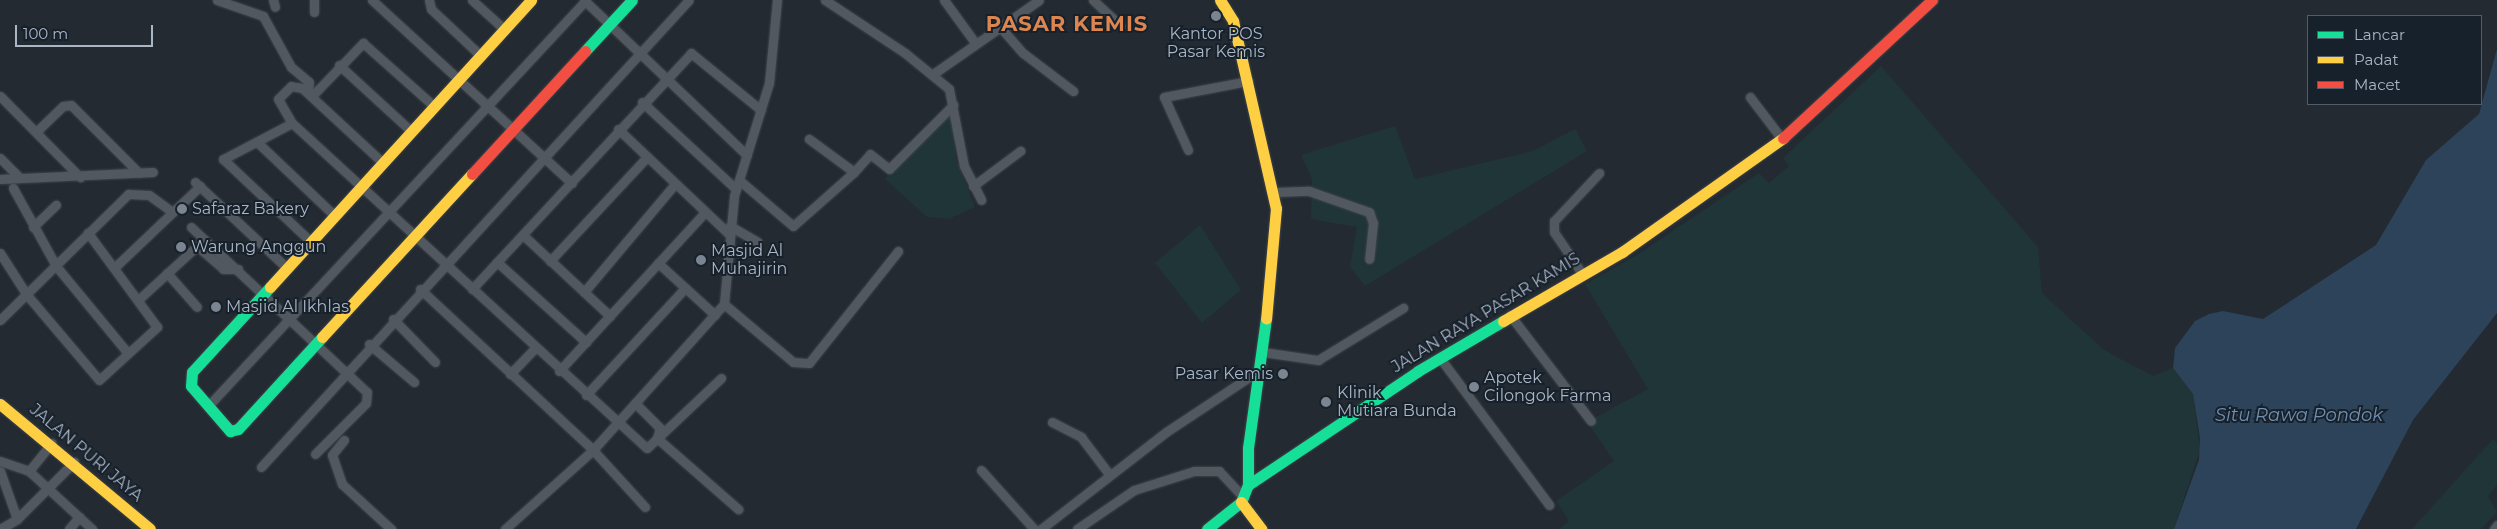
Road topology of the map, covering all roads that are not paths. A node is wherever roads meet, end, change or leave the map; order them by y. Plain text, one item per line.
1 (217, 0) edge
2 (314, 0) edge
3 (372, 0) edge
4 (429, 0) edge
5 (472, 0) edge
6 (531, 0) edge
7 (585, 0) edge
8 (632, 0) edge
9 (689, 0) edge
10 (777, 0) edge
11 (825, 0) edge
12 (944, 0) edge
13 (1038, 0) edge
14 (1093, 0) edge
15 (1220, 0) edge
16 (1932, 0) edge
17 (314, 12) dead end
18 (610, 24) junction
19 (1120, 26) dead end
20 (1001, 28) junction
21 (504, 30) junction
22 (976, 44) junction
23 (638, 52) junction
24 (480, 55) junction
25 (339, 65) junction
26 (933, 74) junction
27 (665, 77) junction
28 (459, 79) junction
29 (1248, 81) junction
30 (305, 91) junction
31 (1073, 91) dead end
32 (0, 96) edge
33 (1750, 97) dead end
34 (642, 102) junction
35 (487, 104) junction
36 (953, 105) junction
37 (434, 106) junction
38 (761, 110) junction
39 (292, 123) junction
40 (618, 129) junction
41 (514, 130) junction
42 (411, 131) junction
43 (36, 132) junction
44 (809, 139) dead end
45 (1782, 140) junction
46 (257, 142) junction
47 (1188, 150) dead end
48 (1020, 151) dead end
49 (747, 155) junction
50 (544, 156) junction
51 (0, 158) edge
52 (646, 158) junction
53 (382, 162) junction
54 (152, 172) dead end
55 (854, 172) junction
56 (139, 173) junction
57 (1599, 173) dead end
58 (19, 177) junction
59 (80, 177) junction
60 (0, 178) edge
61 (572, 183) junction
62 (675, 184) junction
63 (738, 184) junction
64 (360, 186) junction
65 (973, 186) junction
66 (12, 188) dead end
67 (1275, 192) junction
68 (981, 200) dead end
69 (56, 205) dead end
70 (386, 210) junction
71 (171, 211) junction
72 (706, 212) junction
73 (334, 214) junction
74 (33, 227) junction
75 (191, 227) dead end
76 (729, 230) junction
77 (88, 233) junction
78 (523, 235) junction
79 (416, 236) junction
80 (310, 241) junction
81 (758, 242) dead end
82 (898, 251) dead end
83 (0, 253) edge
84 (1369, 259) dead end
85 (550, 261) junction
86 (497, 262) junction
87 (658, 263) junction
88 (445, 264) junction
89 (56, 266) junction
90 (114, 268) junction
91 (287, 268) junction
92 (238, 269) junction
93 (1581, 272) junction
94 (167, 273) junction
95 (684, 288) junction
96 (472, 289) junction
97 (420, 290) junction
98 (264, 292) junction
99 (584, 292) junction
100 (27, 294) junction
101 (138, 300) junction
102 (724, 304) junction
103 (197, 307) dead end
104 (1402, 308) dead end
105 (715, 314) junction
106 (1510, 315) junction
107 (288, 316) junction
108 (610, 316) junction
109 (393, 319) junction
110 (0, 320) edge
111 (586, 342) junction
112 (316, 344) junction
113 (370, 344) junction
114 (535, 348) junction
115 (127, 352) junction
116 (1263, 352) junction
117 (1440, 358) junction
118 (435, 362) dead end
119 (344, 371) junction
120 (559, 371) junction
121 (1258, 371) junction
122 (510, 374) junction
123 (721, 378) dead end
124 (414, 382) dead end
125 (586, 395) junction
126 (635, 403) junction
127 (0, 404) edge
128 (209, 405) junction
129 (1590, 421) dead end
130 (1052, 422) dead end
131 (617, 423) junction
132 (344, 440) dead end
133 (658, 440) junction
134 (49, 446) junction
135 (593, 450) junction
136 (315, 454) dead end
137 (0, 461) edge
138 (74, 462) junction
139 (260, 467) dead end
140 (30, 470) junction
141 (981, 470) dead end
142 (0, 471) edge
143 (1109, 474) junction
144 (1248, 485) junction
145 (49, 488) junction
146 (1243, 500) junction
147 (1549, 505) dead end
148 (645, 507) dead end
149 (738, 509) dead end
150 (79, 518) junction
151 (17, 519) junction
152 (2497, 525) edge
153 (1044, 528) edge
154 (0, 529) edge
155 (69, 529) edge
156 (92, 529) edge
157 (150, 529) edge
158 (391, 529) edge
159 (505, 529) edge
160 (1034, 529) edge
161 (1077, 529) edge
162 (1207, 529) edge
163 (1261, 529) edge
164 (2494, 529) edge

1 - 30 street
2 - 17 street
3 - 28 street
4 - 24 street
5 - 21 street
6 - 21 street
7 - 18 street
7 - 35 street
8 - 18 street
9 - 23 street
10 - 38 street
11 - 26 street
12 - 22 street
13 - 20 street
14 - 19 street
15 - 29 street
16 - 45 street, JALAN RAYA PASAR KAMIS
18 - 23 street
18 - 41 street
20 - 22 street
20 - 31 street
21 - 24 street
22 - 26 street
23 - 27 street
23 - 50 street
24 - 28 street
25 - 30 street
25 - 37 street
25 - 42 street
26 - 36 street
27 - 34 street
27 - 38 street
27 - 49 street
28 - 35 street
28 - 37 street
29 - 47 street
29 - 67 street
30 - 39 street
30 - 53 street
32 - 43 street
33 - 45 street
34 - 40 street
34 - 63 street
35 - 41 street
35 - 70 street
36 - 55 street
36 - 65 street
37 - 42 street
38 - 49 street
39 - 46 street
39 - 64 street
40 - 52 street
40 - 61 street
41 - 50 street
41 - 79 street
42 - 53 street
43 - 56 street
43 - 59 street
44 - 55 street
45 - 93 street, JALAN RAYA PASAR KAMIS
46 - 73 street
46 - 80 street
48 - 65 street
49 - 63 street
50 - 61 street
50 - 88 street
51 - 58 street
52 - 62 street
52 - 85 street
53 - 64 street
54 - 56 street
55 - 63 street
56 - 59 street
57 - 93 street
58 - 59 street
58 - 60 street
61 - 78 street
62 - 72 street
62 - 99 street
63 - 76 street
64 - 70 street
64 - 73 street
65 - 68 street
66 - 74 street
67 - 84 street
67 - 116 street
69 - 74 street
70 - 79 street
70 - 107 street
71 - 77 street
71 - 90 street
71 - 91 street
72 - 76 street
72 - 87 street
73 - 80 street
74 - 89 street
75 - 92 street
76 - 81 street
76 - 102 street
77 - 89 street
77 - 90 street
78 - 85 street
78 - 86 street
79 - 88 street
79 - 112 street
80 - 91 street
82 - 102 street
83 - 100 street
85 - 99 street
86 - 96 street
86 - 111 street
87 - 95 street
87 - 108 street
88 - 96 street
88 - 97 street
89 - 100 street
89 - 115 street
90 - 101 street
91 - 98 street
92 - 94 street
92 - 98 street
93 - 106 street, JALAN RAYA PASAR KAMIS
94 - 101 street
94 - 103 street
95 - 105 street
95 - 125 street
96 - 114 street
97 - 109 street
97 - 122 street
98 - 107 street
98 - 128 street
99 - 108 street
100 - 110 street
100 - 115 street
101 - 115 street
102 - 105 street
104 - 116 street
105 - 126 street
106 - 117 street, JALAN RAYA PASAR KAMIS
106 - 129 street
107 - 112 street
107 - 128 street
108 - 111 street
109 - 113 street
109 - 118 street
111 - 120 street
112 - 119 street
112 - 128 street
113 - 119 street
113 - 124 street
114 - 120 street
114 - 122 street
116 - 121 street
117 - 144 street, JALAN RAYA PASAR KAMIS
117 - 147 street
119 - 136 street
119 - 139 street
120 - 125 street
121 - 143 street
121 - 144 street
122 - 135 street
123 - 133 street
125 - 131 street
126 - 131 street
126 - 133 street
127 - 134 street, JALAN PURI JAYA
130 - 143 street
131 - 133 street
131 - 135 street
132 - 158 street
133 - 149 street
134 - 138 street, JALAN PURI JAYA
134 - 140 street
135 - 148 street
135 - 159 street
137 - 140 street
138 - 145 street
138 - 157 street, JALAN PURI JAYA
140 - 145 street
141 - 160 street
142 - 151 street
143 - 153 street
144 - 146 street
145 - 150 street
145 - 151 street
146 - 161 street
146 - 162 street
146 - 163 street
150 - 155 street
150 - 156 street
151 - 154 street
152 - 164 street

